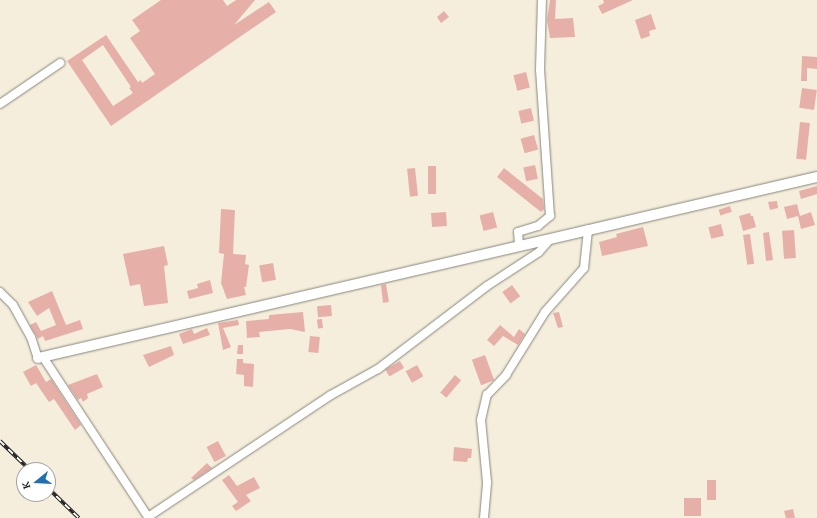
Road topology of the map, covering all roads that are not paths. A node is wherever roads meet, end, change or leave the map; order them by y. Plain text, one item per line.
1 (542, 0) edge
2 (60, 63) dead end
3 (0, 104) edge
4 (817, 177) edge
5 (588, 229) junction
6 (552, 238) junction
7 (519, 245) junction
8 (0, 292) edge
9 (40, 357) junction
10 (484, 518) edge

1 - 7 street
2 - 3 street
4 - 5 street
5 - 6 street
5 - 10 street
6 - 7 street
6 - 9 street
7 - 9 street
8 - 9 street

